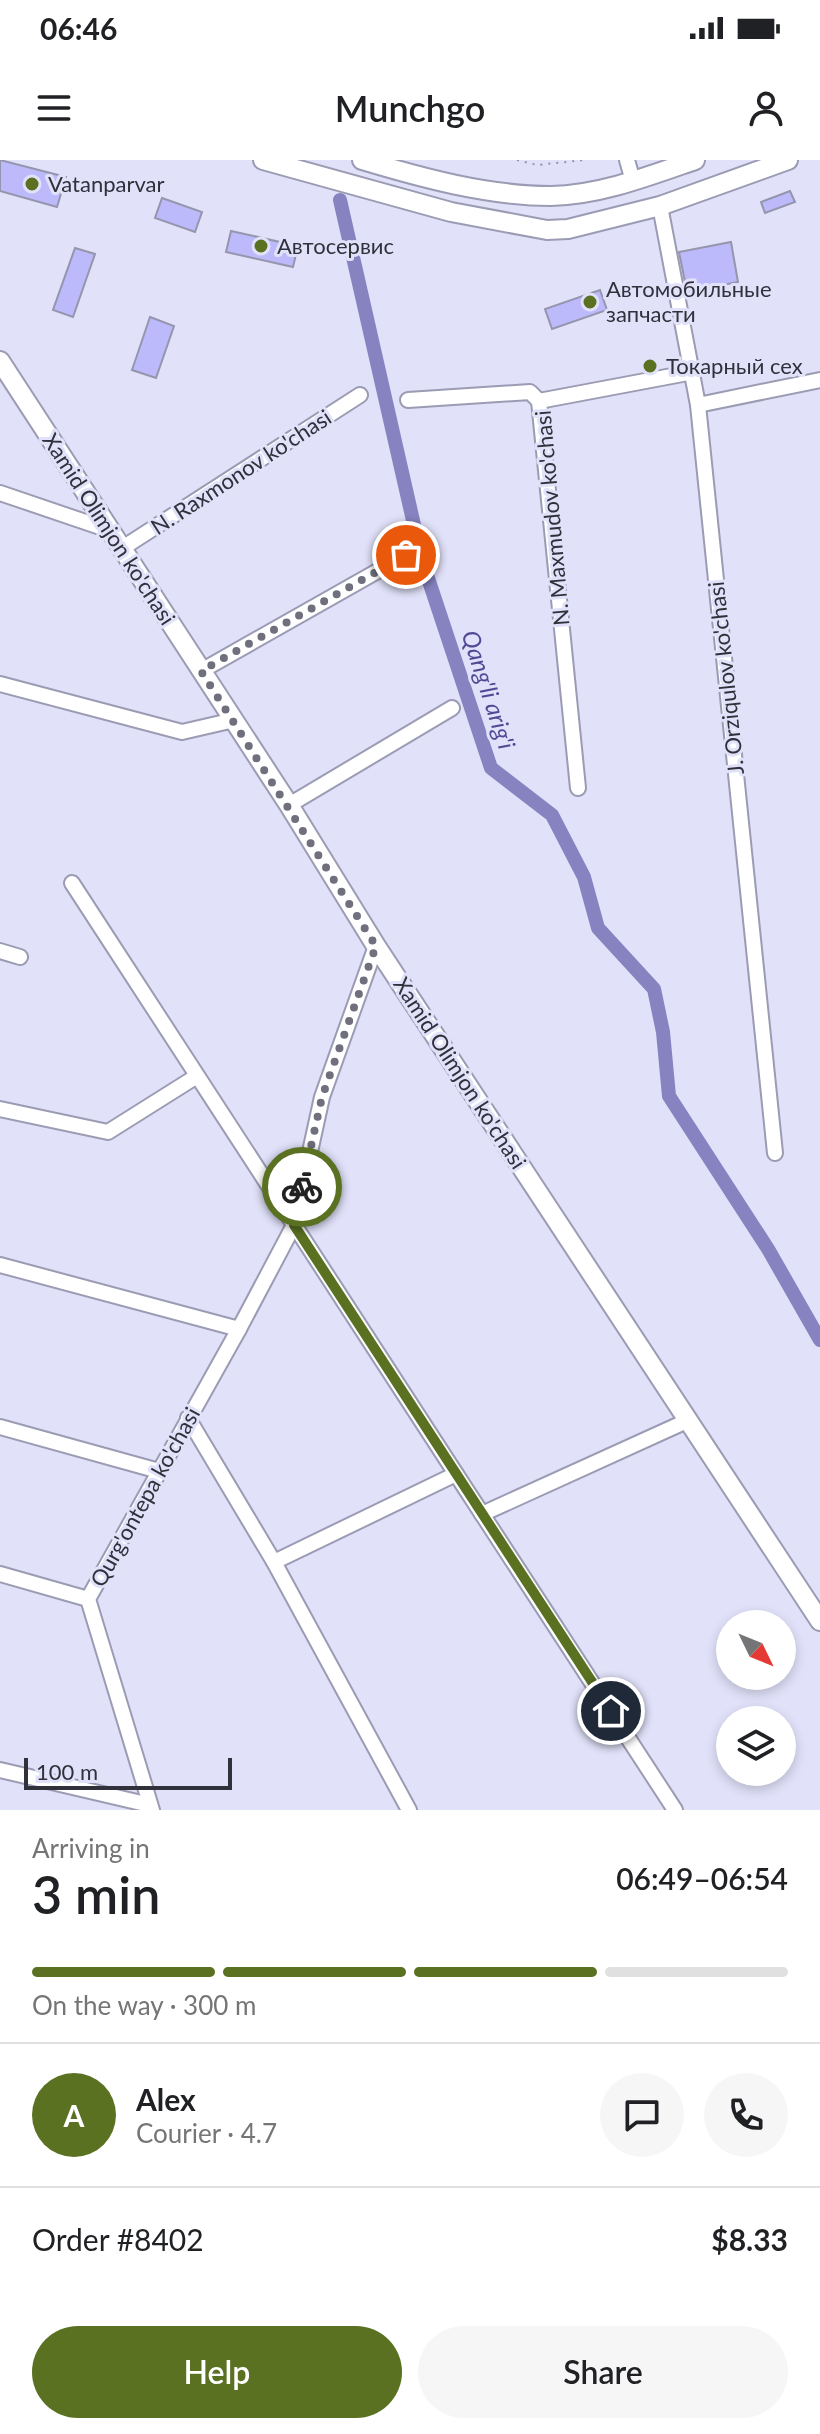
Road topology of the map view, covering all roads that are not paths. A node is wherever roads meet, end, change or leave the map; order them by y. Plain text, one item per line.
1 (263, 160) edge
2 (627, 160) edge
3 (695, 160) edge
4 (788, 160) edge
5 (369, 161) edge
6 (633, 181) junction
7 (660, 206) junction
8 (0, 361) edge
9 (693, 372) junction
10 (820, 380) edge
11 (360, 395) dead end
12 (408, 400) dead end
13 (539, 401) junction
14 (698, 405) junction
15 (0, 493) edge
16 (109, 530) junction
17 (121, 549) junction
18 (406, 555) dead end
19 (201, 671) junction
20 (0, 684) edge
21 (452, 708) dead end
22 (234, 720) junction
23 (578, 788) dead end
24 (289, 805) junction
25 (72, 883) dead end
26 (376, 946) junction
27 (0, 951) edge
28 (20, 957) dead end
29 (197, 1076) junction
30 (0, 1109) edge
31 (775, 1153) dead end
32 (294, 1225) junction
33 (0, 1265) edge
34 (239, 1329) junction
35 (188, 1418) junction
36 (689, 1420) junction
37 (0, 1427) edge
38 (159, 1471) junction
39 (456, 1474) junction
40 (482, 1514) junction
41 (274, 1562) junction
42 (0, 1574) edge
43 (88, 1599) junction
44 (820, 1621) edge
45 (0, 1770) edge
46 (151, 1808) edge
47 (409, 1810) edge
48 (675, 1810) edge

1 - 7 main road
2 - 6 street
3 - 6 main road
4 - 7 main road
5 - 6 main road
7 - 9 street, J. Orziqulov ko'chasi
8 - 16 main road, Xamid Olimjon ko'chasi
9 - 13 street, N. Maxmudov ko'chasi
9 - 14 street, J. Orziqulov ko'chasi
10 - 14 street
11 - 17 street, N. Raxmonov ko'chasi
12 - 13 street
13 - 23 street, N. Maxmudov ko'chasi
14 - 31 street, J. Orziqulov ko'chasi
15 - 16 street
16 - 17 main road, Xamid Olimjon ko'chasi
17 - 19 main road, Xamid Olimjon ko'chasi
18 - 19 street
19 - 22 main road, Xamid Olimjon ko'chasi
20 - 22 street
21 - 24 street
22 - 24 main road, Xamid Olimjon ko'chasi
24 - 26 main road, Xamid Olimjon ko'chasi
25 - 29 street
26 - 32 street, Qurg'ontepa ko'chasi
26 - 36 main road, Xamid Olimjon ko'chasi
27 - 28 street
29 - 30 street
29 - 32 street
32 - 34 street, Qurg'ontepa ko'chasi
32 - 39 street
33 - 34 street
34 - 35 street, Qurg'ontepa ko'chasi
35 - 38 street, Qurg'ontepa ko'chasi
35 - 41 street
36 - 40 street
36 - 44 main road, Xamid Olimjon ko'chasi
37 - 38 street
38 - 43 street, Qurg'ontepa ko'chasi
39 - 40 street
39 - 41 street
40 - 48 street
41 - 47 street
42 - 43 street
43 - 46 street, Qurg'ontepa ko'chasi
45 - 46 street

